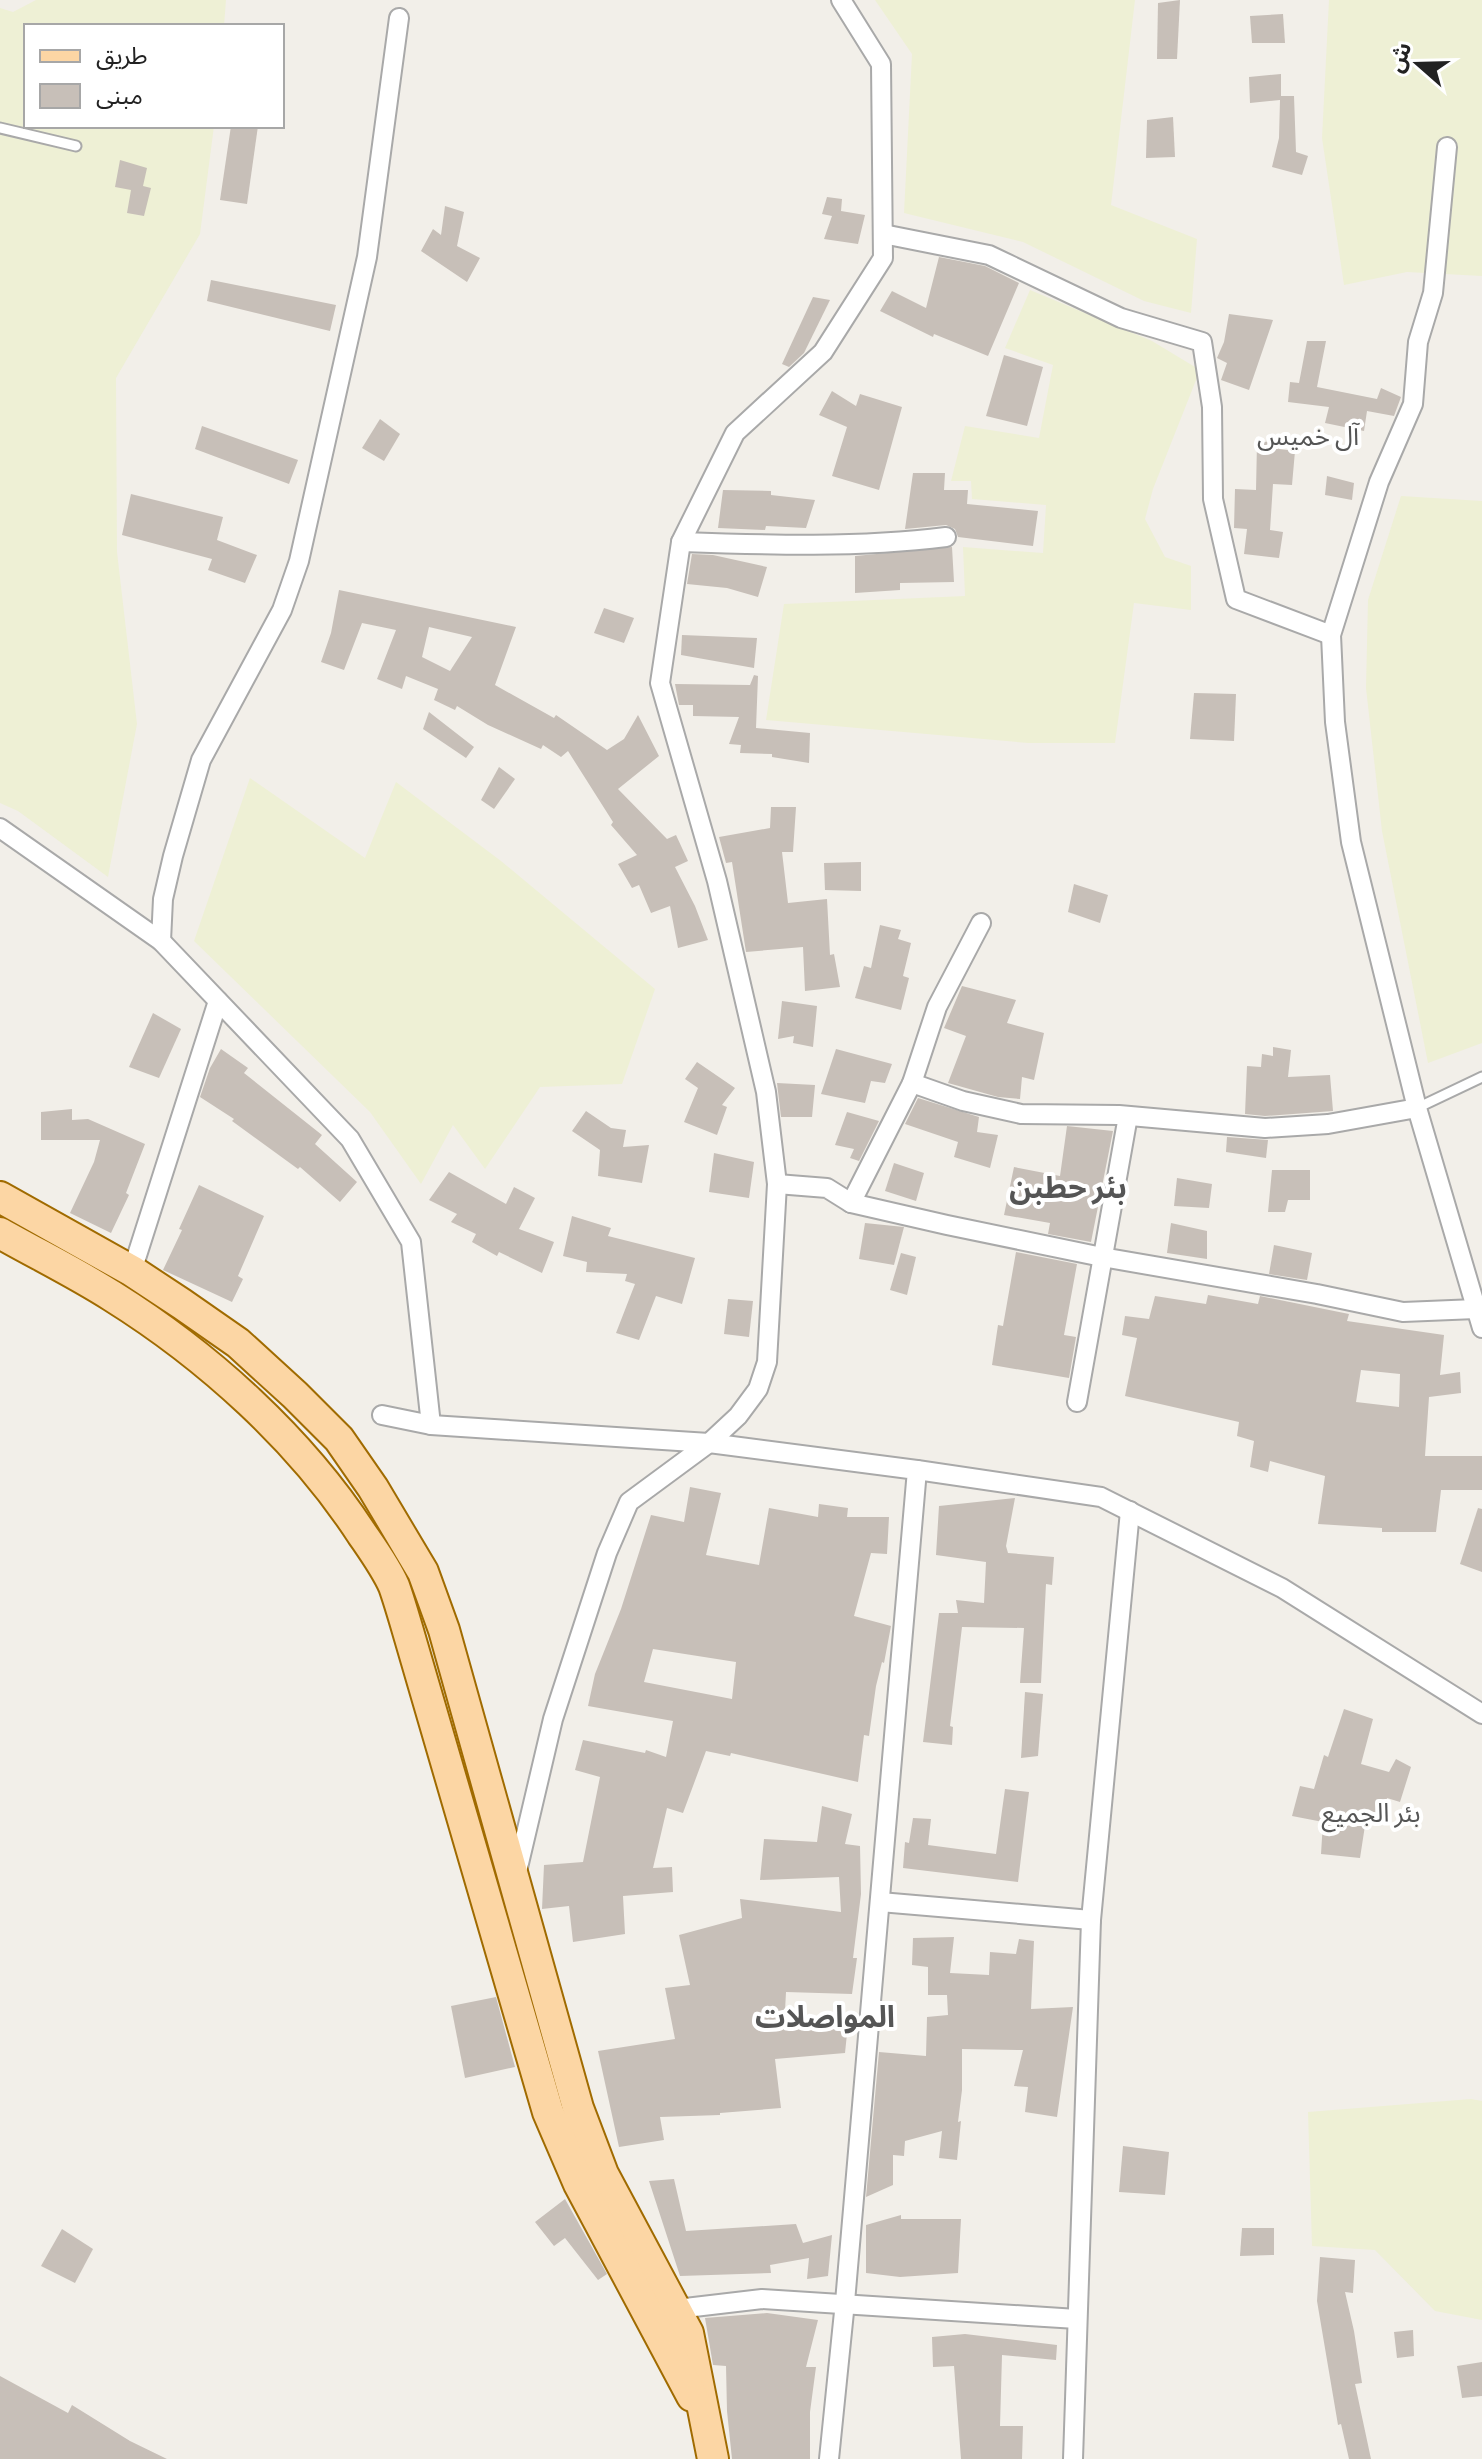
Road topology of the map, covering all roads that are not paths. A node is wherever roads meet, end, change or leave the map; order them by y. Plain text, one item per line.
1 (841, 0) edge
2 (399, 18) dead end
3 (0, 128) edge
4 (76, 146) dead end
5 (1447, 147) dead end
6 (883, 234) junction
7 (946, 537) dead end
8 (681, 542) junction
9 (1331, 635) junction
10 (0, 828) edge
11 (981, 923) dead end
12 (161, 941) junction
13 (218, 1001) junction
14 (1482, 1077) edge
15 (912, 1083) junction
16 (1417, 1108) junction
17 (1128, 1116) junction
18 (777, 1184) junction
19 (0, 1197) edge
20 (851, 1203) junction
21 (0, 1233) edge
22 (1102, 1257) junction
23 (132, 1271) junction
24 (1476, 1309) junction
25 (1482, 1328) edge
26 (1077, 1402) dead end
27 (382, 1415) dead end
28 (431, 1425) junction
29 (709, 1443) junction
30 (917, 1470) junction
31 (1130, 1511) junction
32 (1482, 1714) edge
33 (515, 1883) junction
34 (880, 1902) junction
35 (1091, 1920) junction
36 (845, 2302) junction
37 (677, 2309) junction
38 (1077, 2319) junction
39 (706, 2423) junction
40 (713, 2459) edge
41 (829, 2459) edge
42 (1073, 2459) edge

1 - 6 street
2 - 12 street
3 - 4 lane
5 - 9 street
6 - 8 street
6 - 9 street
7 - 8 street
8 - 18 street
9 - 16 street
10 - 12 street
11 - 15 street
12 - 13 street
13 - 23 street
13 - 28 street
14 - 16 lane
15 - 17 street
15 - 20 street
16 - 17 street
16 - 24 street
17 - 22 street
18 - 20 street
18 - 29 street
19 - 23 main road
20 - 22 street
21 - 39 main road
22 - 24 street
22 - 26 street
23 - 33 main road
24 - 25 street
27 - 28 street
28 - 29 street
29 - 30 street
29 - 33 street
30 - 31 street
30 - 34 street
31 - 32 street
31 - 35 street
33 - 37 main road
34 - 35 street
34 - 36 street
35 - 38 street
36 - 37 street
36 - 38 street
36 - 41 street
37 - 39 main road
38 - 42 street
39 - 40 main road

